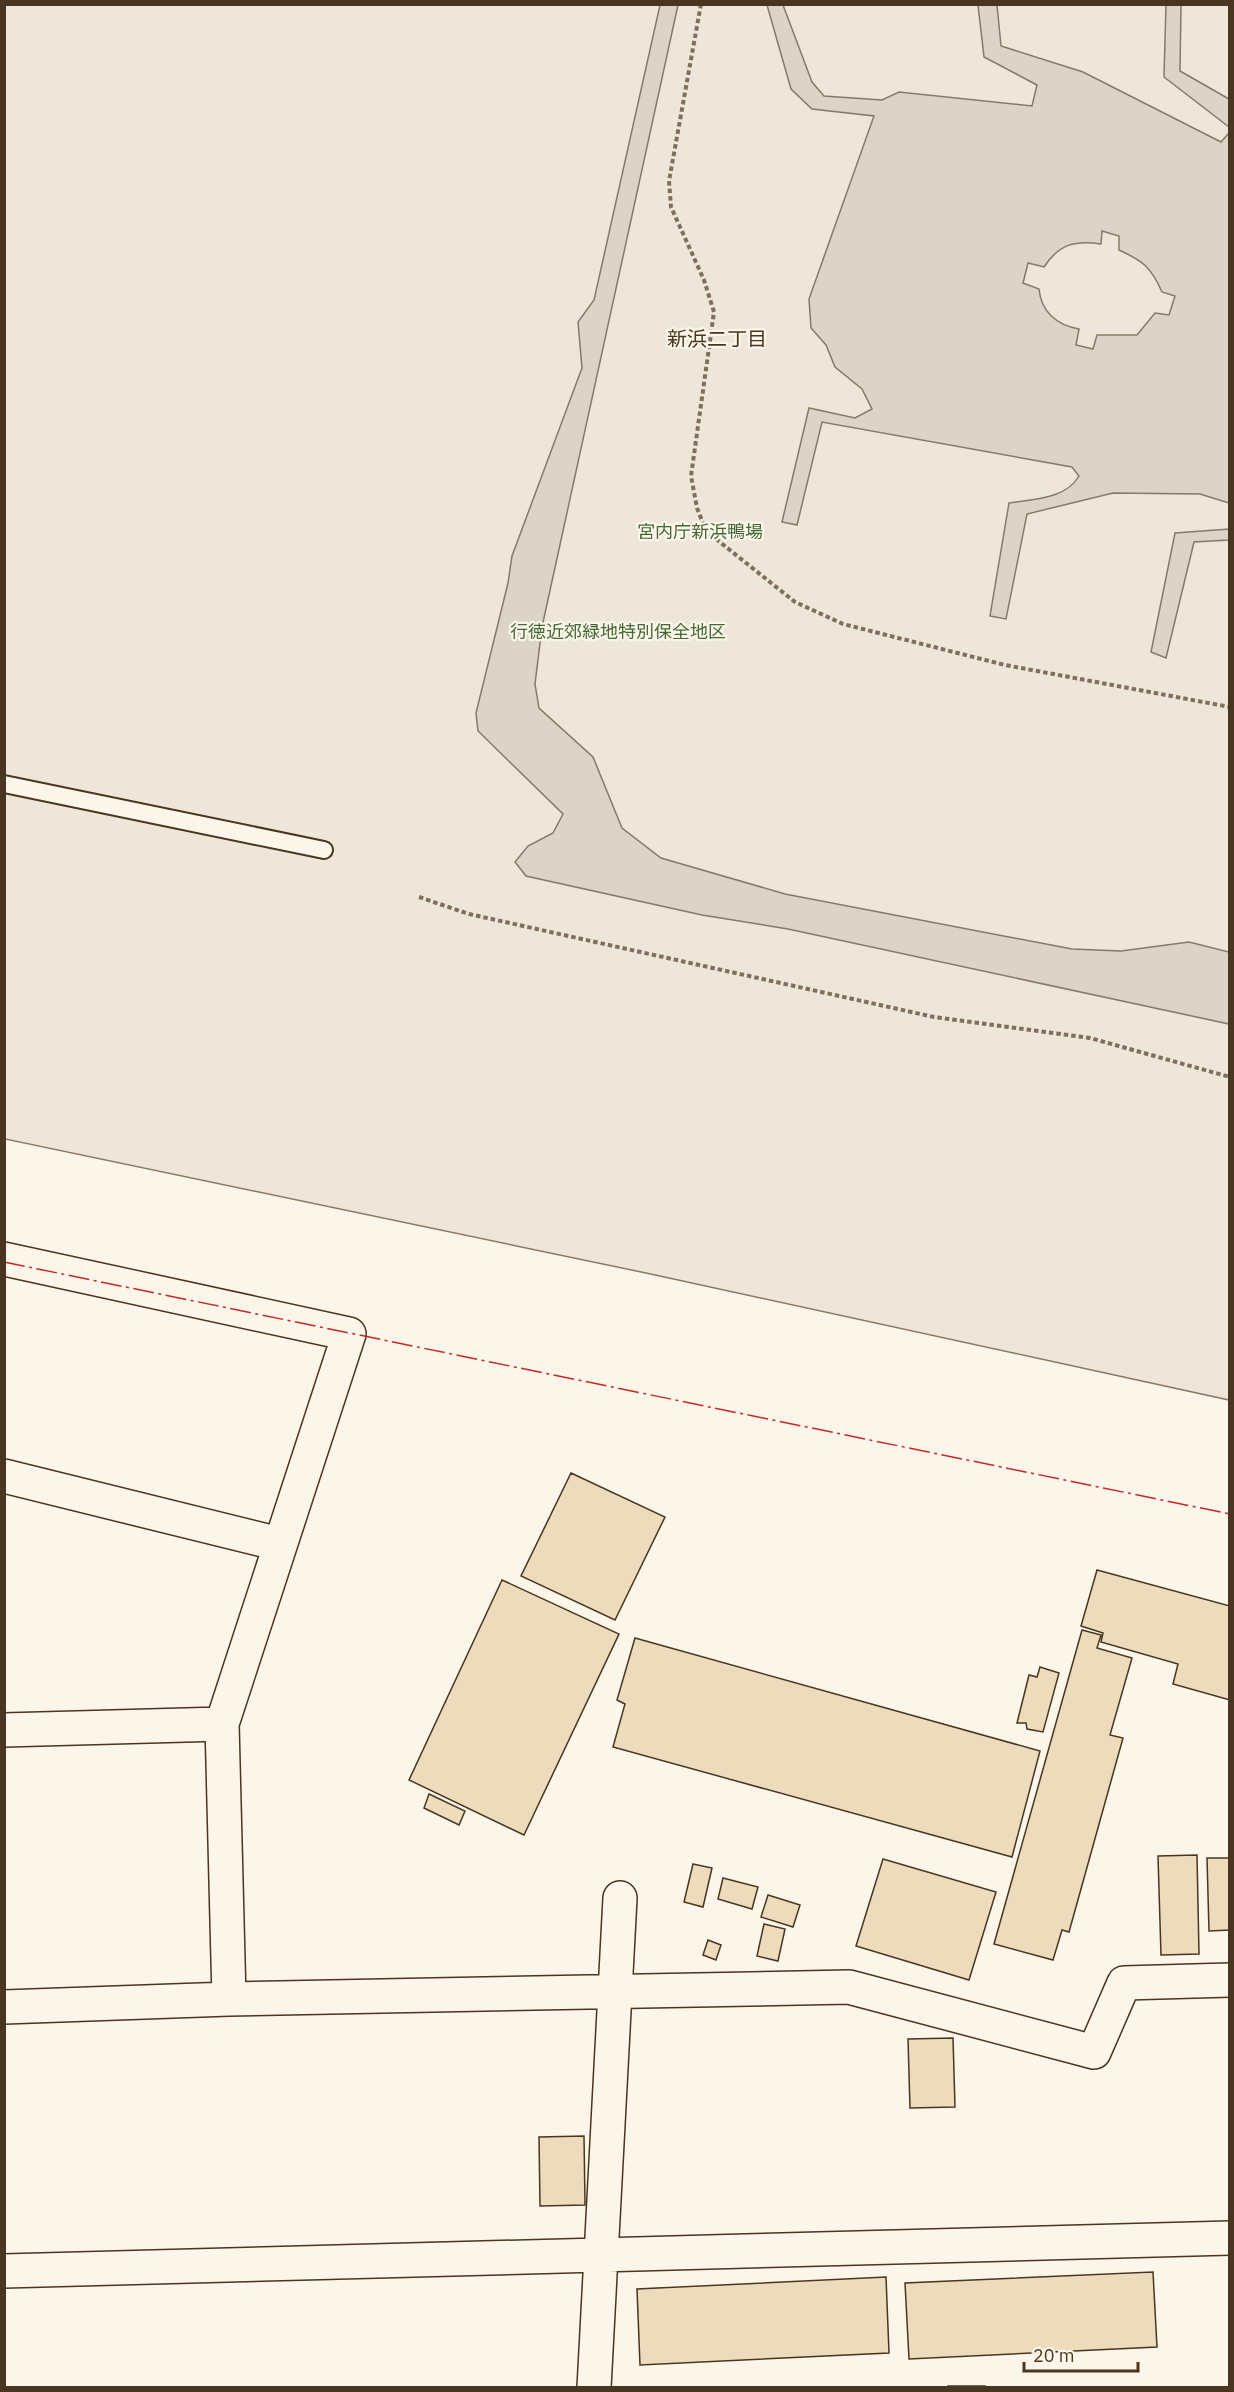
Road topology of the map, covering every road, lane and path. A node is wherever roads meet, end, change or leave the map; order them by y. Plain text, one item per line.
1 (701, 4) edge
2 (1230, 707) edge
3 (4, 784) edge
4 (324, 850) dead end
5 (419, 897) dead end
6 (1230, 1077) edge
7 (4, 1259) edge
8 (4, 1476) edge
9 (279, 1544) junction
10 (222, 1724) junction
11 (4, 1731) edge
12 (620, 1898) dead end
13 (1230, 1980) edge
14 (617, 1990) junction
15 (229, 1999) junction
16 (4, 2007) edge
17 (1230, 2238) edge
18 (599, 2256) junction
19 (4, 2271) edge
20 (594, 2388) edge

1 - 2 path
3 - 4 lane
5 - 6 path
7 - 9 street
8 - 9 street
9 - 10 street
10 - 11 street
10 - 15 street
12 - 14 street
13 - 14 street
14 - 15 street
14 - 18 street
15 - 16 street
17 - 18 street
18 - 19 street
18 - 20 street

